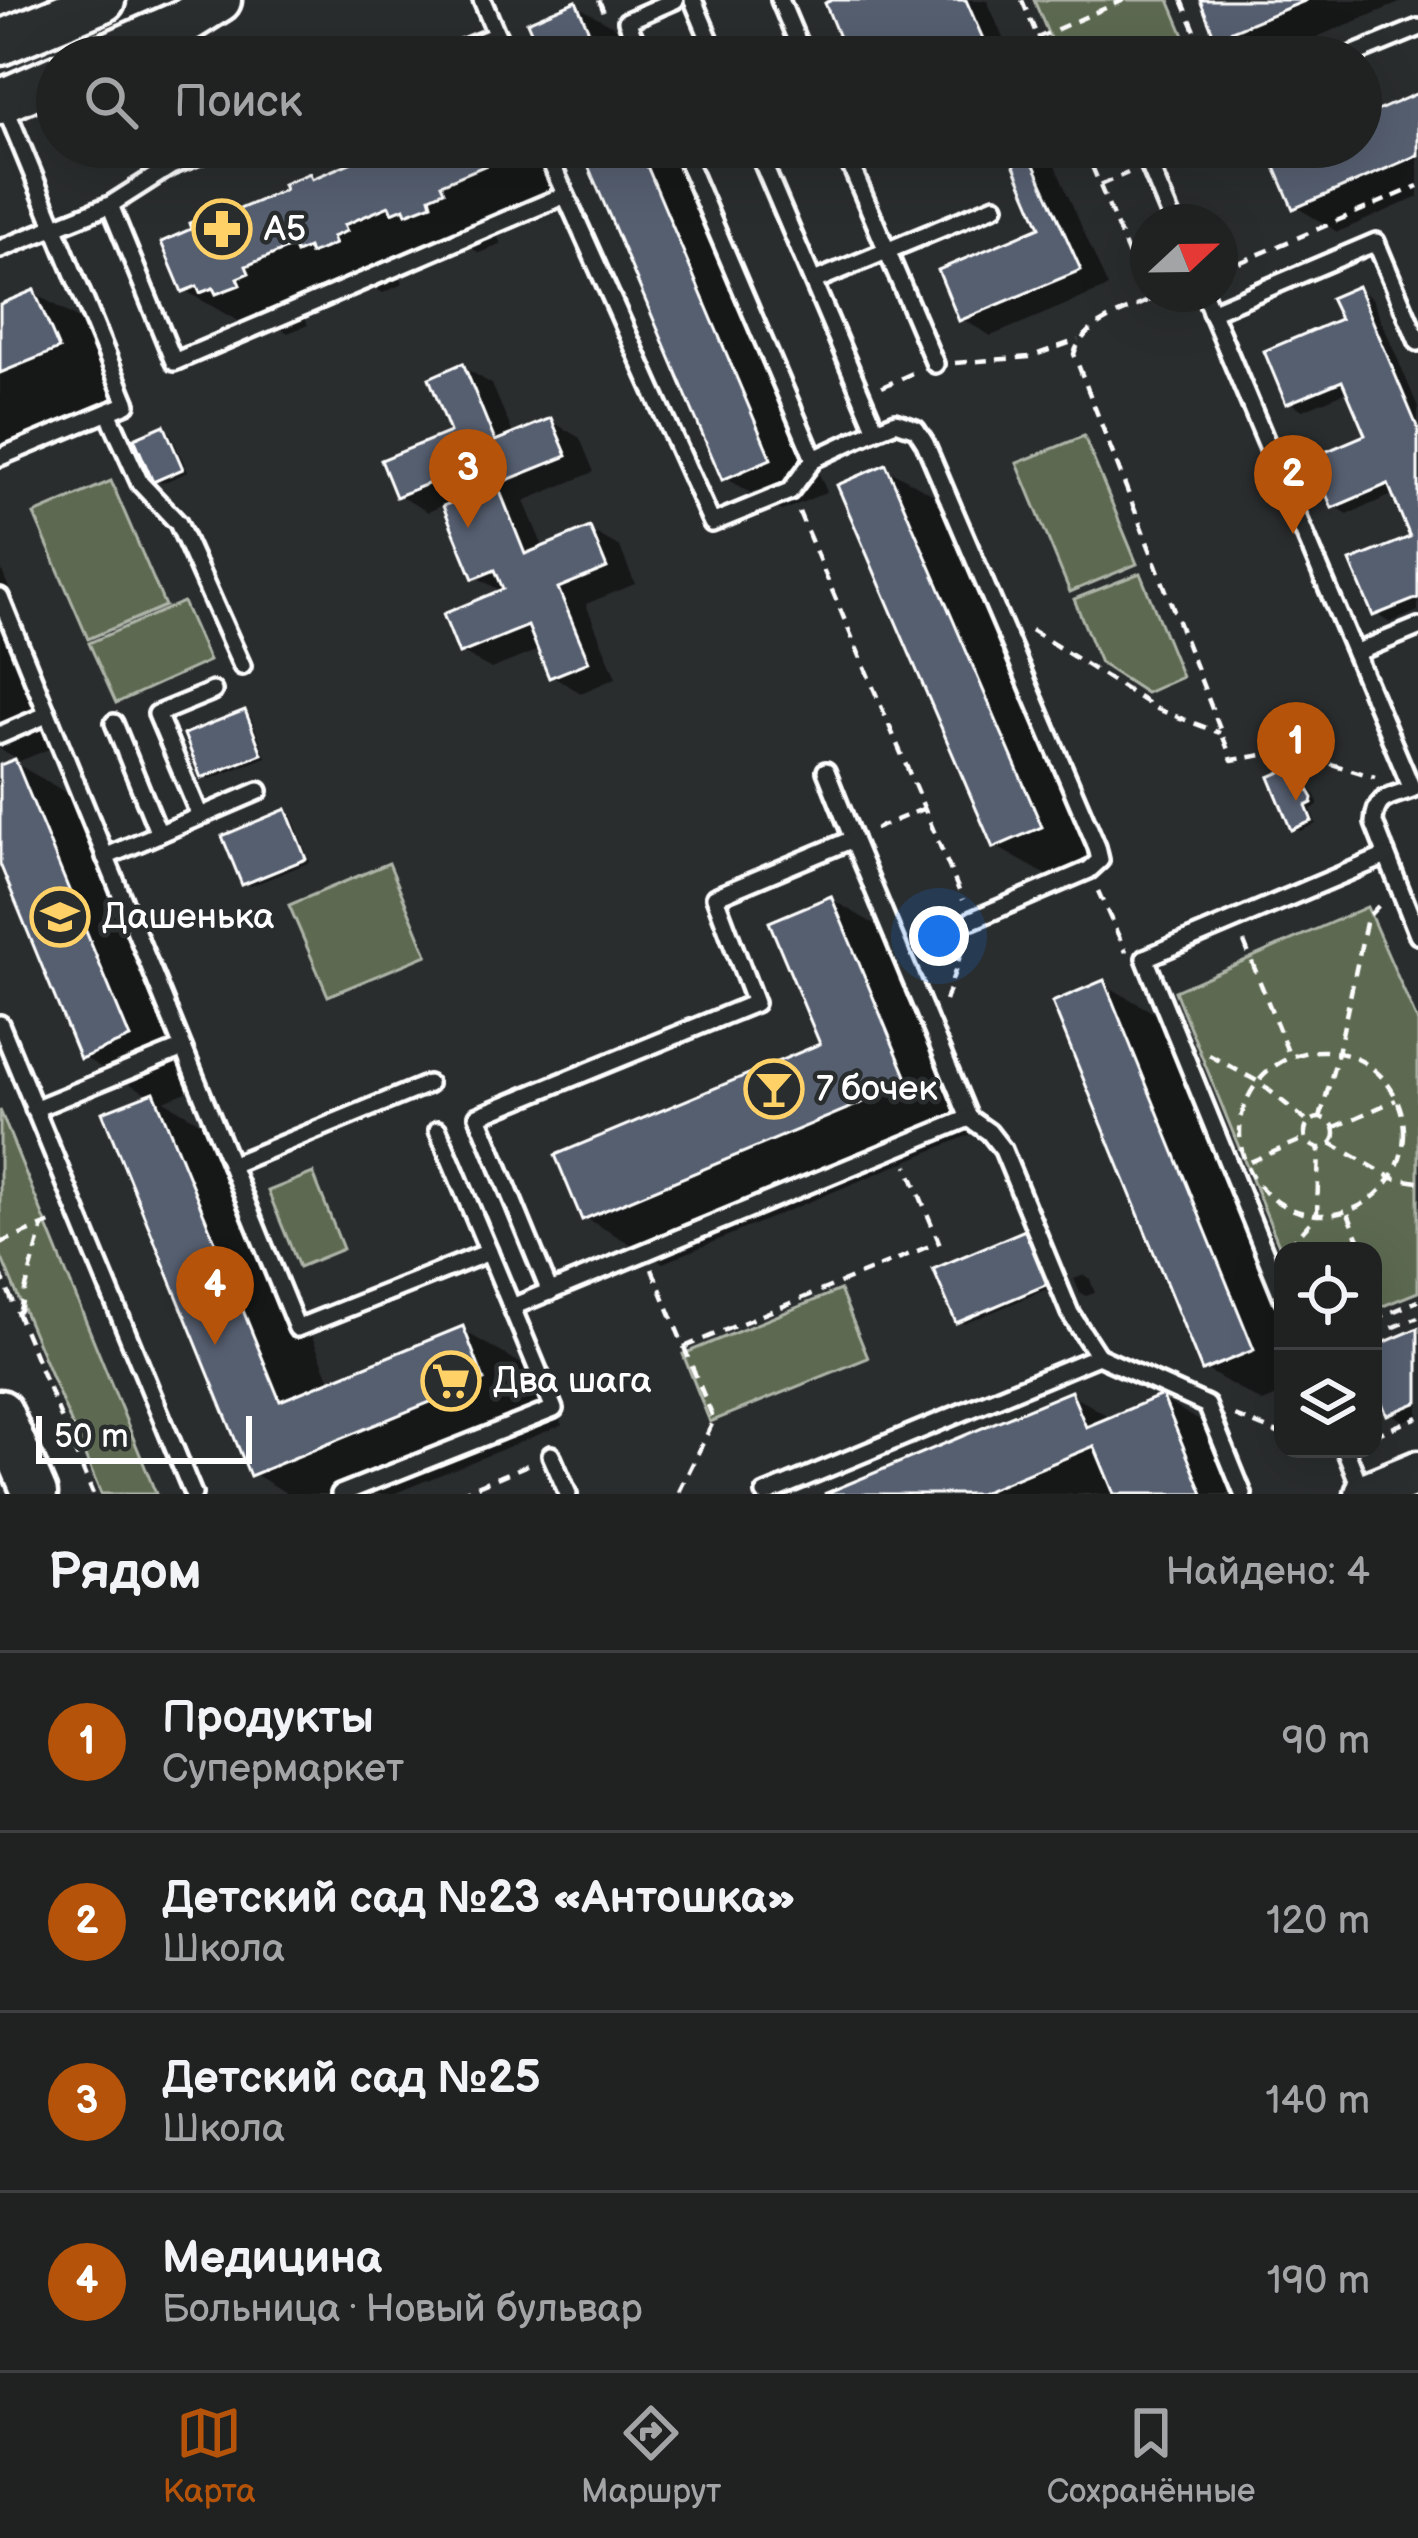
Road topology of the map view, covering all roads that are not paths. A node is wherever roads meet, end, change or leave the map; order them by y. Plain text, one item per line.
1 (103, 0) edge
2 (219, 0) edge
3 (482, 0) edge
4 (675, 0) edge
5 (693, 0) edge
6 (780, 0) edge
7 (1418, 28) edge
8 (497, 35) edge
9 (151, 36) edge
10 (634, 36) edge
11 (709, 36) edge
12 (795, 36) edge
13 (0, 43) edge
14 (1382, 43) edge
15 (36, 86) edge
16 (1, 102) edge
17 (168, 168) edge
18 (553, 168) edge
19 (690, 168) edge
20 (765, 168) edge
21 (852, 168) edge
22 (1151, 168) edge
23 (565, 195) junction
24 (1166, 204) edge
25 (110, 205) junction
26 (994, 206) dead end
27 (54, 226) junction
28 (0, 249) edge
29 (886, 251) junction
30 (814, 281) junction
31 (1238, 301) edge
32 (1211, 312) edge
33 (1418, 342) edge
34 (935, 364) road end
35 (108, 412) junction
36 (876, 430) junction
37 (0, 457) edge
38 (814, 459) junction
39 (0, 597) edge
40 (1418, 627) edge
41 (1355, 653) junction
42 (242, 666) dead end
43 (212, 691) dead end
44 (46, 715) junction
45 (114, 723) dead end
46 (0, 735) edge
47 (826, 771) dead end
48 (259, 791) dead end
49 (200, 816) junction
50 (159, 834) junction
51 (853, 839) junction
52 (1386, 856) junction
53 (105, 857) junction
54 (972, 920) road end
55 (1418, 935) edge
56 (0, 1024) edge
57 (183, 1048) junction
58 (428, 1084) dead end
59 (34, 1109) junction
60 (969, 1118) junction
61 (438, 1130) dead end
62 (231, 1165) junction
63 (489, 1252) junction
64 (1274, 1276) edge
65 (550, 1292) junction
66 (512, 1307) junction
67 (1097, 1356) junction
68 (0, 1412) edge
69 (551, 1456) road end
70 (1349, 1458) edge
71 (1418, 1473) edge
72 (34, 1494) edge
73 (193, 1494) edge
74 (340, 1494) edge
75 (568, 1494) edge
76 (765, 1494) edge
77 (1243, 1494) edge
78 (1365, 1494) edge

1 - 13 main road
2 - 9 main road
3 - 8 lane
4 - 10 lane
5 - 11 lane
6 - 12 lane
7 - 14 lane
15 - 16 main road
16 - 27 lane
17 - 25 lane
18 - 23 lane
19 - 38 lane
20 - 30 lane
21 - 29 lane
22 - 24 lane
23 - 25 lane
23 - 38 lane
25 - 27 lane
26 - 29 lane
27 - 28 lane
27 - 35 lane
29 - 30 lane
29 - 34 lane
30 - 36 lane
31 - 33 lane
32 - 41 lane
35 - 37 lane
35 - 42 lane
36 - 38 lane
36 - 54 lane
39 - 44 lane
40 - 41 lane
41 - 52 lane
43 - 49 lane
44 - 46 lane
44 - 53 lane
45 - 50 lane
47 - 51 lane
48 - 49 lane
49 - 50 lane
50 - 53 lane
51 - 60 lane
51 - 65 lane
52 - 55 lane
52 - 64 lane
53 - 57 lane
56 - 59 lane
57 - 59 lane
57 - 62 lane
58 - 62 lane
59 - 73 lane
60 - 65 lane
60 - 67 lane
61 - 63 lane
62 - 63 lane
63 - 66 lane
65 - 66 lane
66 - 74 lane
67 - 76 lane
67 - 77 lane
68 - 72 main road
69 - 75 lane
70 - 78 lane
71 - 78 main road

